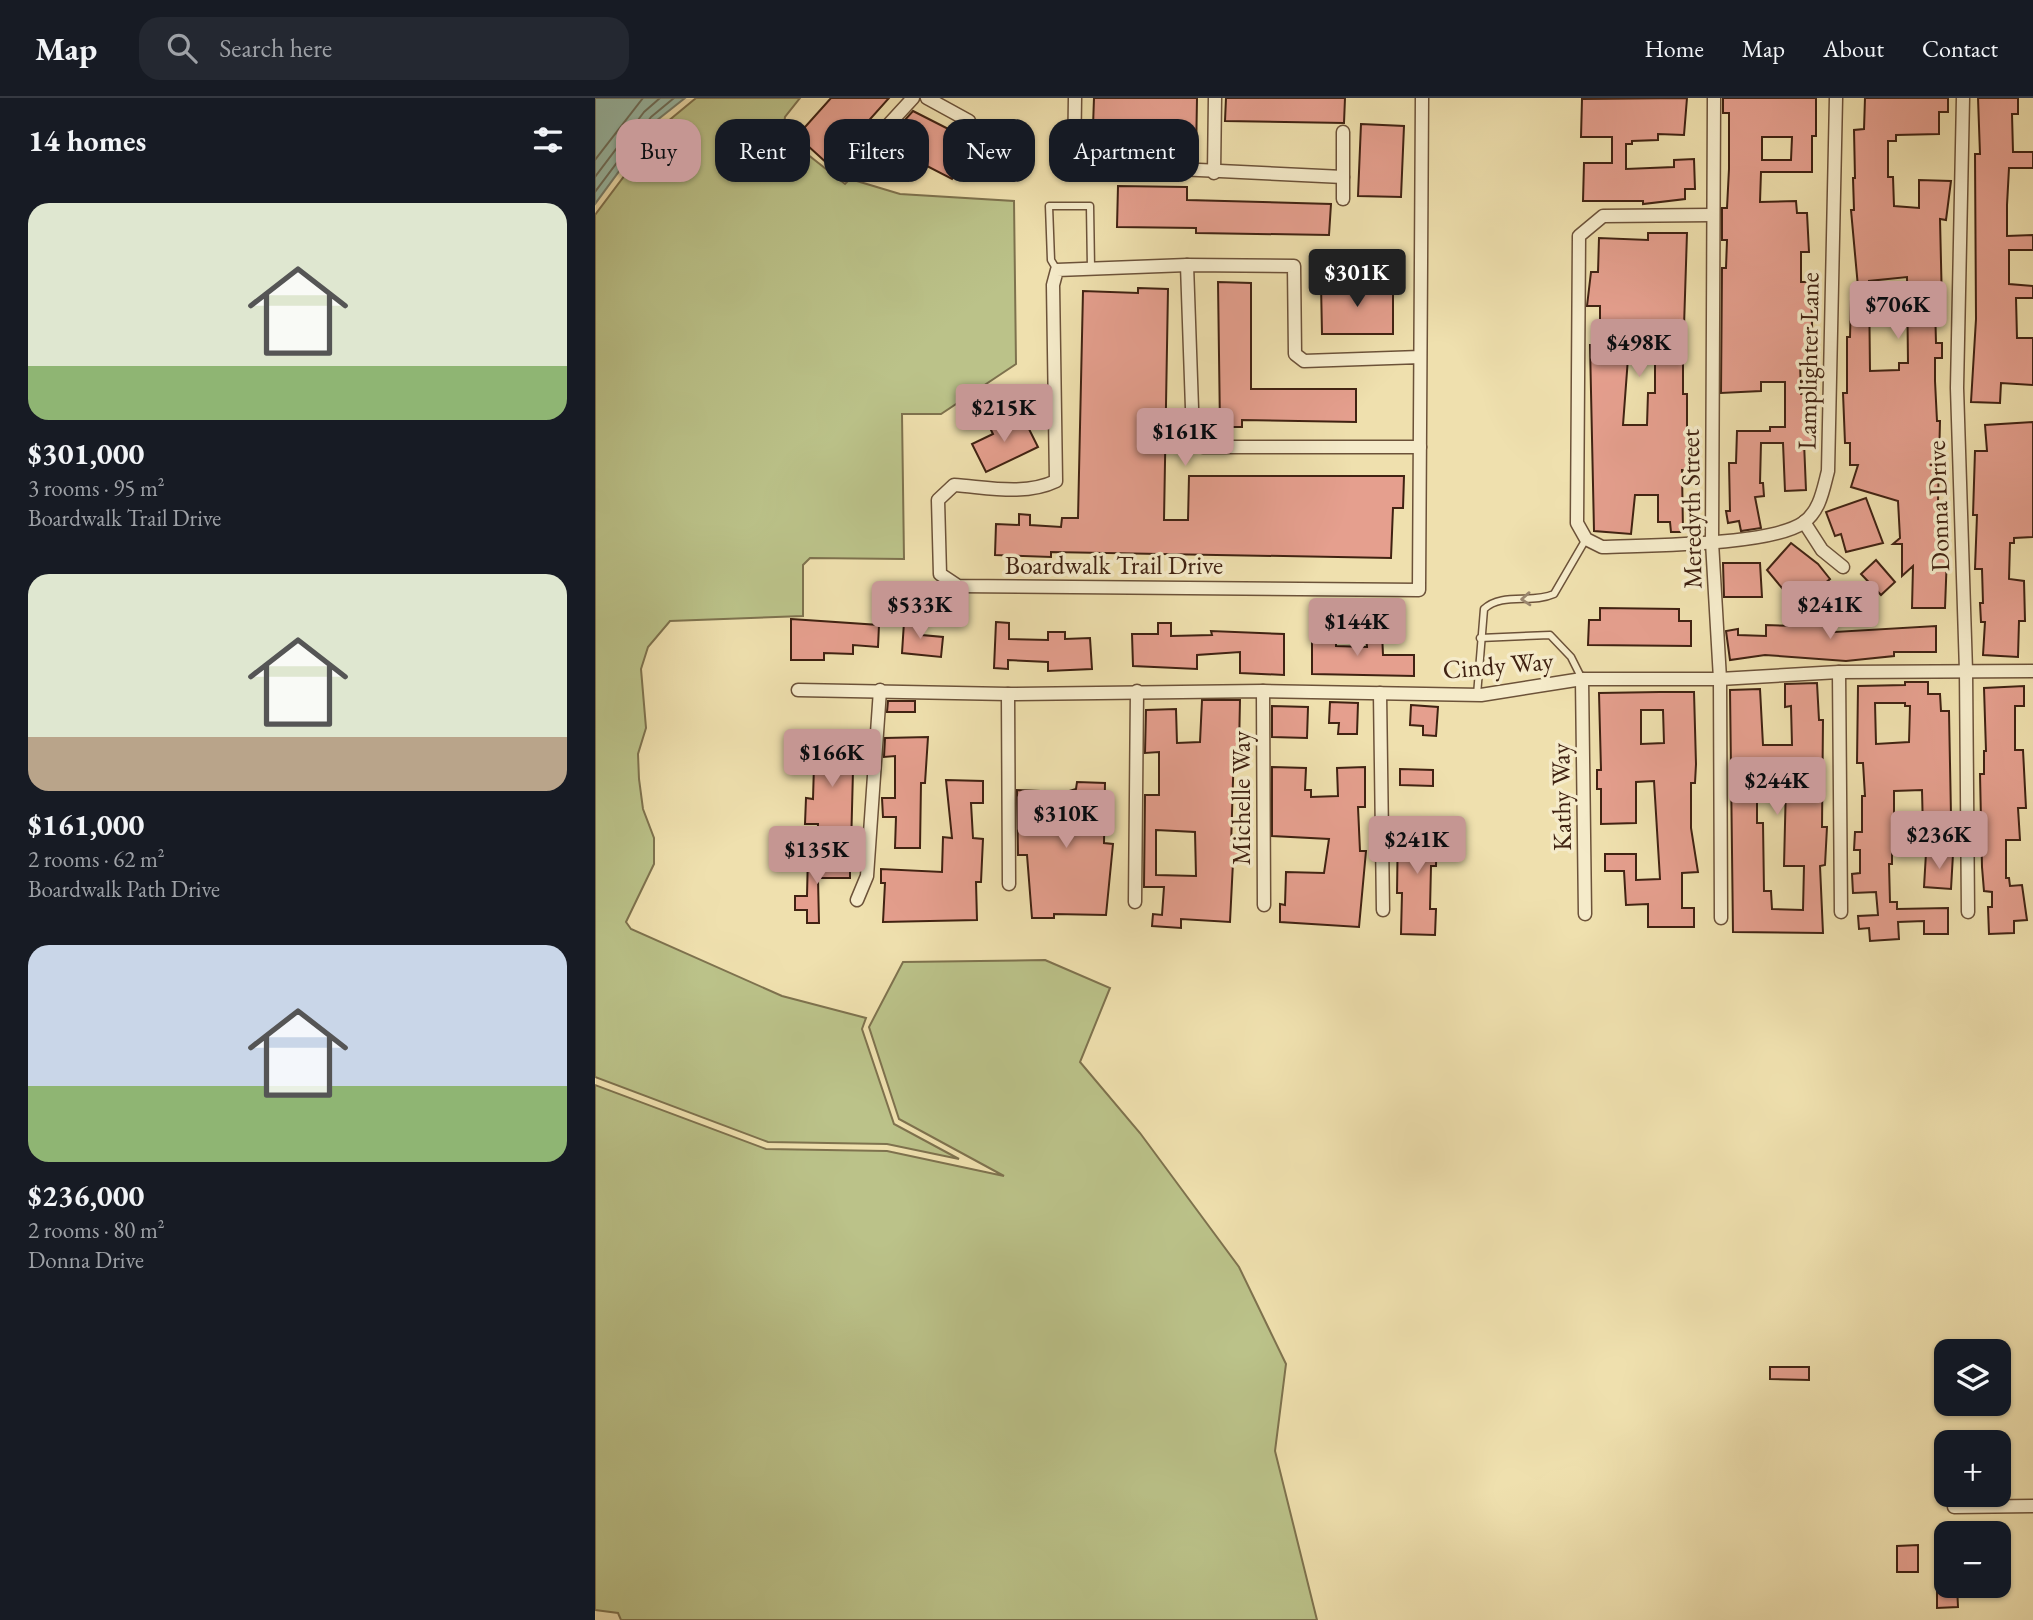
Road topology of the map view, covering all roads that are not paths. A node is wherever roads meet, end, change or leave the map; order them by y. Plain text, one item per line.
1 (913, 98) edge
2 (927, 98) edge
3 (1075, 98) edge
4 (1215, 98) edge
5 (1422, 98) edge
6 (1714, 98) edge
7 (1836, 98) edge
8 (1963, 98) edge
9 (894, 119) edge
10 (965, 119) edge
11 (1343, 132) dead end
12 (1214, 173) junction
13 (1343, 177) junction
14 (1343, 200) dead end
15 (1712, 215) junction
16 (1187, 264) junction
17 (1091, 268) junction
18 (1057, 270) junction
19 (1420, 357) junction
20 (1420, 447) junction
21 (1804, 522) junction
22 (1586, 539) junction
23 (1712, 542) junction
24 (1843, 567) dead end
25 (1480, 638) junction
26 (1965, 671) junction
27 (2033, 671) edge
28 (1839, 672) junction
29 (1582, 679) junction
30 (1720, 679) junction
31 (799, 690) dead end
32 (880, 690) junction
33 (1137, 691) junction
34 (1263, 691) junction
35 (1380, 693) junction
36 (1008, 694) junction
37 (1477, 695) junction
38 (1009, 884) dead end
39 (857, 900) dead end
40 (1135, 902) dead end
41 (1264, 905) dead end
42 (1384, 910) dead end
43 (1841, 912) dead end
44 (1968, 912) dead end
45 (1585, 914) dead end
46 (1721, 918) dead end
47 (2011, 1506) edge
48 (2033, 1506) edge

1 - 9 street
2 - 10 street
3 - 12 street
4 - 12 street
5 - 19 street, Boardwalk Trail Drive
6 - 15 street, Meredyth Street
7 - 21 street, Lamplighter Lane
8 - 26 street, Donna Drive
11 - 13 street
12 - 13 street
13 - 14 street
15 - 22 street
15 - 23 street, Meredyth Street
16 - 17 street
16 - 19 street
16 - 20 street
17 - 18 street
17 - 18 lane
18 - 20 street, Boardwalk Trail Drive
19 - 20 street, Boardwalk Trail Drive
21 - 23 street
21 - 24 street
22 - 23 street
22 -> 25 lane
23 - 30 street, Meredyth Street
25 - 29 lane
25 - 37 lane
26 - 27 street, Cindy Way
26 - 28 street, Cindy Way
26 - 44 street, Donna Drive
28 - 30 street, Cindy Way
28 - 43 street
29 - 30 street, Cindy Way
29 - 37 street, Cindy Way
29 - 45 street, Kathy Way
30 - 46 street, Meredyth Street
31 - 32 street, Cindy Way
32 - 36 street, Cindy Way
32 - 39 street
33 - 34 street, Cindy Way
33 - 36 street, Cindy Way
33 - 40 street
34 - 35 street, Cindy Way
34 - 41 street, Michelle Way
35 - 37 street, Cindy Way
35 - 42 street
36 - 38 street
47 - 48 street

